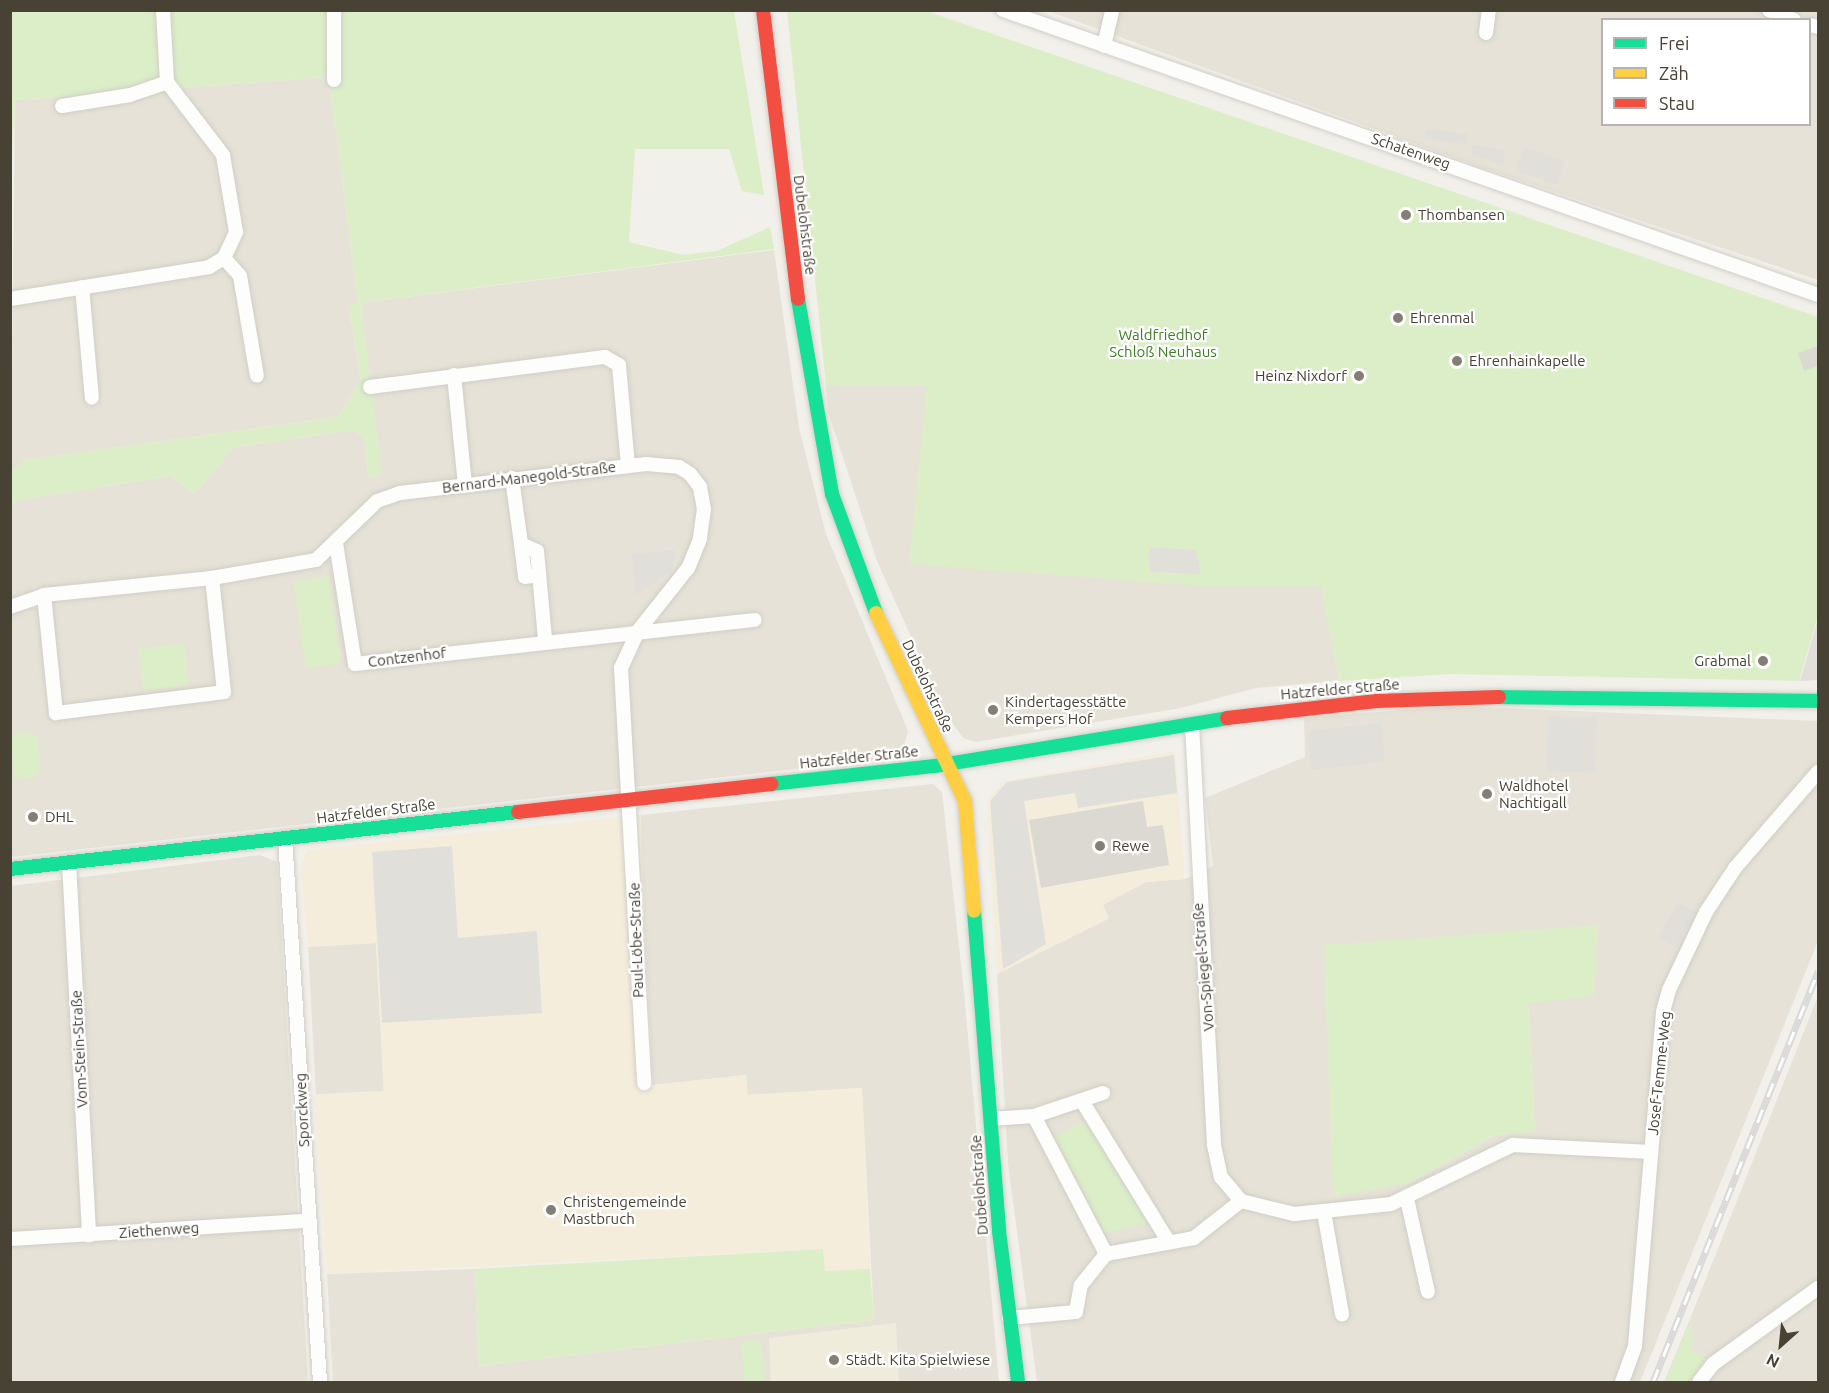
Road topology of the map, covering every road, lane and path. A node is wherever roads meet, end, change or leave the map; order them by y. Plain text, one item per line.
1 (163, 10) edge
2 (334, 10) edge
3 (763, 10) edge
4 (1003, 10) edge
5 (1113, 10) edge
6 (1489, 10) edge
7 (1769, 10) edge
8 (1789, 18) edge
9 (1486, 33) dead end
10 (1104, 46) junction
11 (334, 80) dead end
12 (167, 82) junction
13 (62, 106) dead end
14 (224, 258) junction
15 (82, 287) junction
16 (1818, 295) edge
17 (10, 298) edge
18 (454, 375) junction
19 (257, 376) dead end
20 (370, 387) dead end
21 (92, 399) dead end
22 (628, 465) junction
23 (513, 478) junction
24 (465, 485) junction
25 (336, 543) junction
26 (212, 578) junction
27 (44, 595) junction
28 (10, 607) edge
29 (755, 620) dead end
30 (638, 631) junction
31 (545, 639) junction
32 (1818, 700) edge
33 (1192, 724) junction
34 (946, 765) junction
35 (1818, 772) edge
36 (632, 798) junction
37 (285, 838) junction
38 (69, 863) junction
39 (10, 869) edge
40 (644, 1083) dead end
41 (1103, 1093) dead end
42 (1082, 1101) junction
43 (1034, 1116) junction
44 (991, 1119) junction
45 (1651, 1152) junction
46 (1407, 1199) junction
47 (1241, 1201) junction
48 (1324, 1212) junction
49 (308, 1221) junction
50 (89, 1234) junction
51 (10, 1239) edge
52 (1168, 1241) junction
53 (1106, 1254) junction
54 (1818, 1288) edge
55 (1428, 1292) dead end
56 (1342, 1314) dead end
57 (1009, 1318) junction
58 (320, 1383) edge
59 (1018, 1383) edge
60 (1622, 1383) edge
61 (1699, 1383) edge

1 - 12 street
2 - 11 street
3 - 34 street, Dubelohstraße
4 - 10 street, Schatenweg
5 - 10 street
6 - 9 street
7 - 8 street
10 - 16 street, Schatenweg
12 - 13 street
12 - 14 street
14 - 15 street
14 - 19 street
15 - 17 street
15 - 21 street
18 - 20 street
18 - 22 street
18 - 24 street
22 - 23 street, Bernard-Manegold-Straße
22 - 30 street, Bernard-Manegold-Straße
23 - 24 street, Bernard-Manegold-Straße
23 - 31 street
24 - 25 street, Bernard-Manegold-Straße
25 - 26 street, Bernard-Manegold-Straße
25 - 31 street, Contzenhof
26 - 27 street, Bernard-Manegold-Straße
26 - 27 street
27 - 28 street, Bernard-Manegold-Straße
29 - 30 street
30 - 31 street, Contzenhof
30 - 36 street, Bernard-Manegold-Straße
32 - 33 street, Hatzfelder Straße
33 - 34 street, Hatzfelder Straße
33 - 47 street, Von-Spiegel-Straße
34 - 36 street, Hatzfelder Straße
34 - 44 street, Dubelohstraße
35 - 45 street, Josef-Temme-Weg
36 - 37 street, Hatzfelder Straße
36 - 40 street, Paul-Löbe-Straße
37 - 38 street, Hatzfelder Straße
37 - 49 street, Sporckweg
38 - 39 street, Hatzfelder Straße
38 - 50 street, Vom-Stein-Straße
41 - 42 street
42 - 43 street
42 - 52 street
43 - 44 street
43 - 53 street
44 - 57 street, Dubelohstraße
45 - 46 street, Von-Spiegel-Straße
45 - 60 street, Josef-Temme-Weg
46 - 48 street, Von-Spiegel-Straße
46 - 55 street
47 - 48 street, Von-Spiegel-Straße
47 - 52 street
48 - 56 street
49 - 50 street, Ziethenweg
49 - 58 street, Sporckweg
50 - 51 street, Ziethenweg
52 - 53 street
53 - 57 street
54 - 61 street
57 - 59 street, Dubelohstraße

